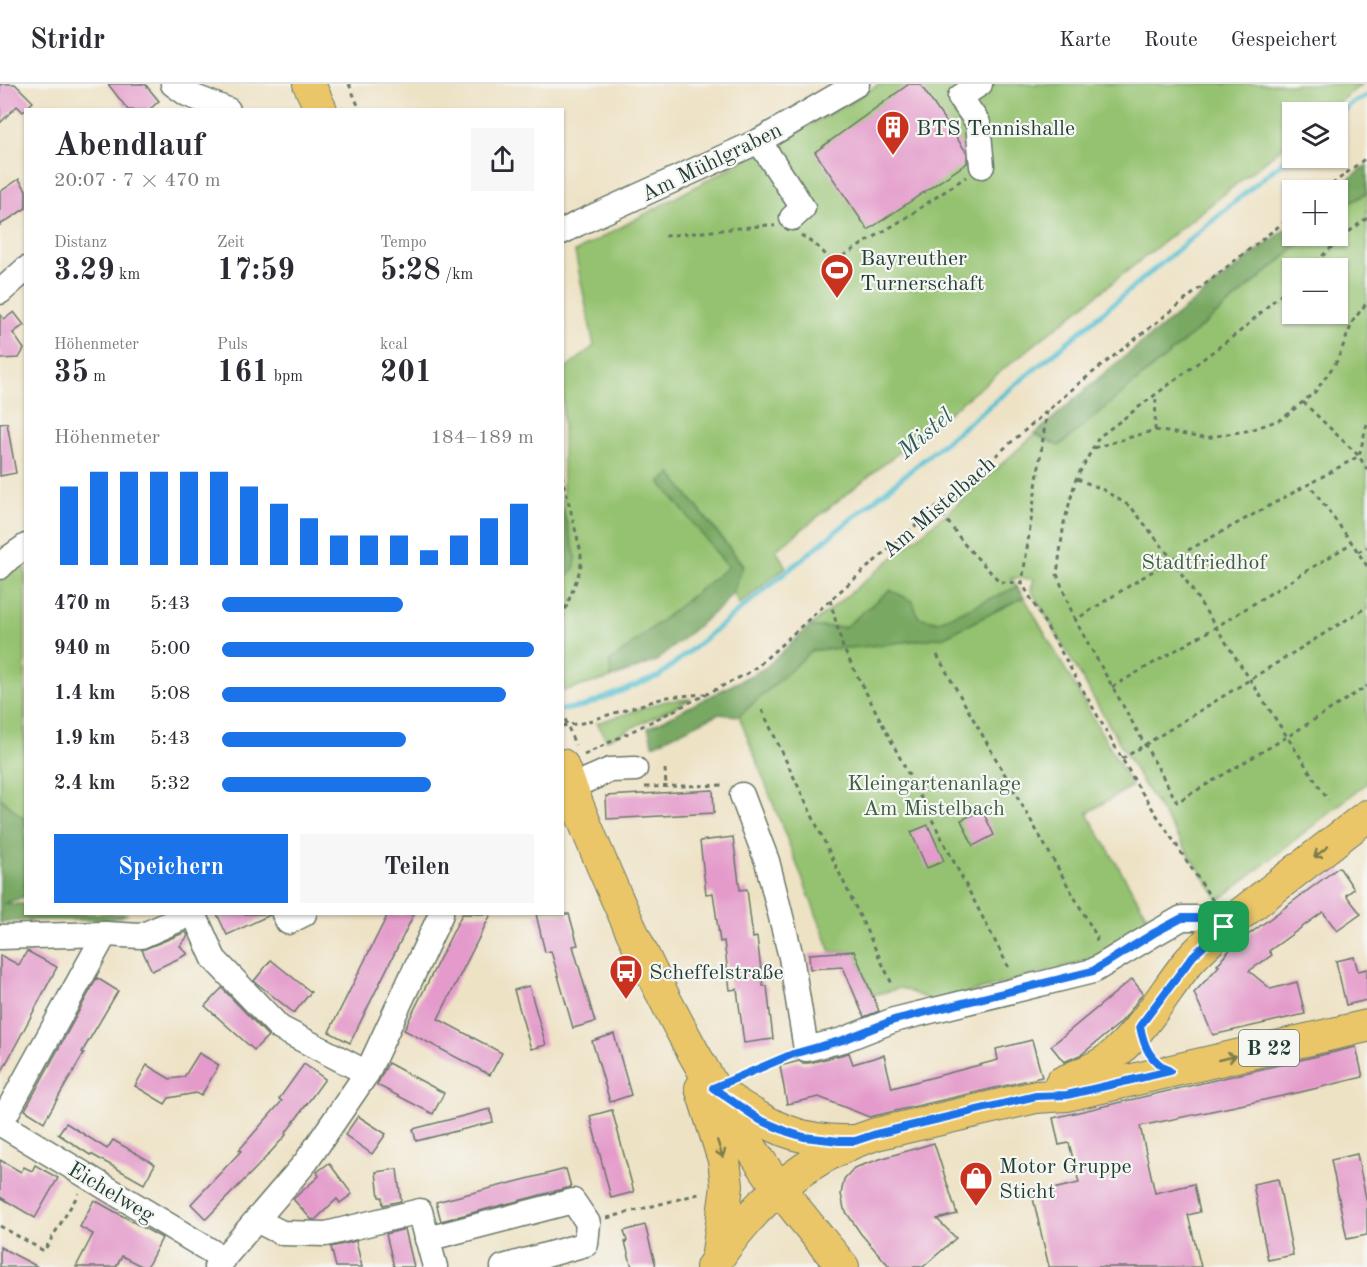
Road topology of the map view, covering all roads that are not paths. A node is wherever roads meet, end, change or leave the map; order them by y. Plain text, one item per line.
1 (173, 84) edge
2 (856, 84) edge
3 (980, 84) edge
4 (223, 108) edge
5 (759, 141) junction
6 (982, 166) road end
7 (788, 226) road end
8 (564, 231) edge
9 (24, 271) edge
10 (0, 292) edge
11 (571, 775) edge
12 (640, 778) road end
13 (742, 795) road end
14 (1367, 816) edge
15 (191, 915) edge
16 (193, 915) edge
17 (284, 915) edge
18 (302, 915) edge
19 (441, 915) edge
20 (1224, 927) junction
21 (105, 933) junction
22 (0, 937) edge
23 (1140, 1026) junction
24 (1367, 1026) edge
25 (692, 1052) junction
26 (1170, 1071) junction
27 (367, 1073) junction
28 (713, 1088) junction
29 (1036, 1096) junction
30 (0, 1125) edge
31 (855, 1141) junction
32 (778, 1187) junction
33 (258, 1219) junction
34 (427, 1239) junction
35 (220, 1263) edge
36 (714, 1263) edge
37 (435, 1267) edge
38 (503, 1267) edge
39 (843, 1267) edge

1 - 4 street
2 - 5 street, Am Mühlgraben
3 - 6 street
5 - 7 street
5 - 8 street, Am Mühlgraben
9 - 10 street
11 - 12 street
11 - 25 main road
13 - 20 street
14 -> 20 main road, B 22
15 - 21 street
16 - 27 street
17 - 18 street
19 - 27 street
20 - 23 main road, B 22
21 - 22 street
21 - 30 street, Eichelweg
23 - 26 main road
23 - 29 main road, B 22
26 -> 24 main road, B 22
25 - 28 main road
25 -> 36 main road
26 - 29 main road, B 22
27 - 33 street
28 - 31 main road
28 - 32 main road
29 - 31 main road, B 22
30 - 35 street, Eichelweg
31 - 32 main road, B 22
32 - 36 main road, B 22
32 - 39 main road
33 - 34 street
33 - 35 street
34 - 37 street
34 - 38 street

